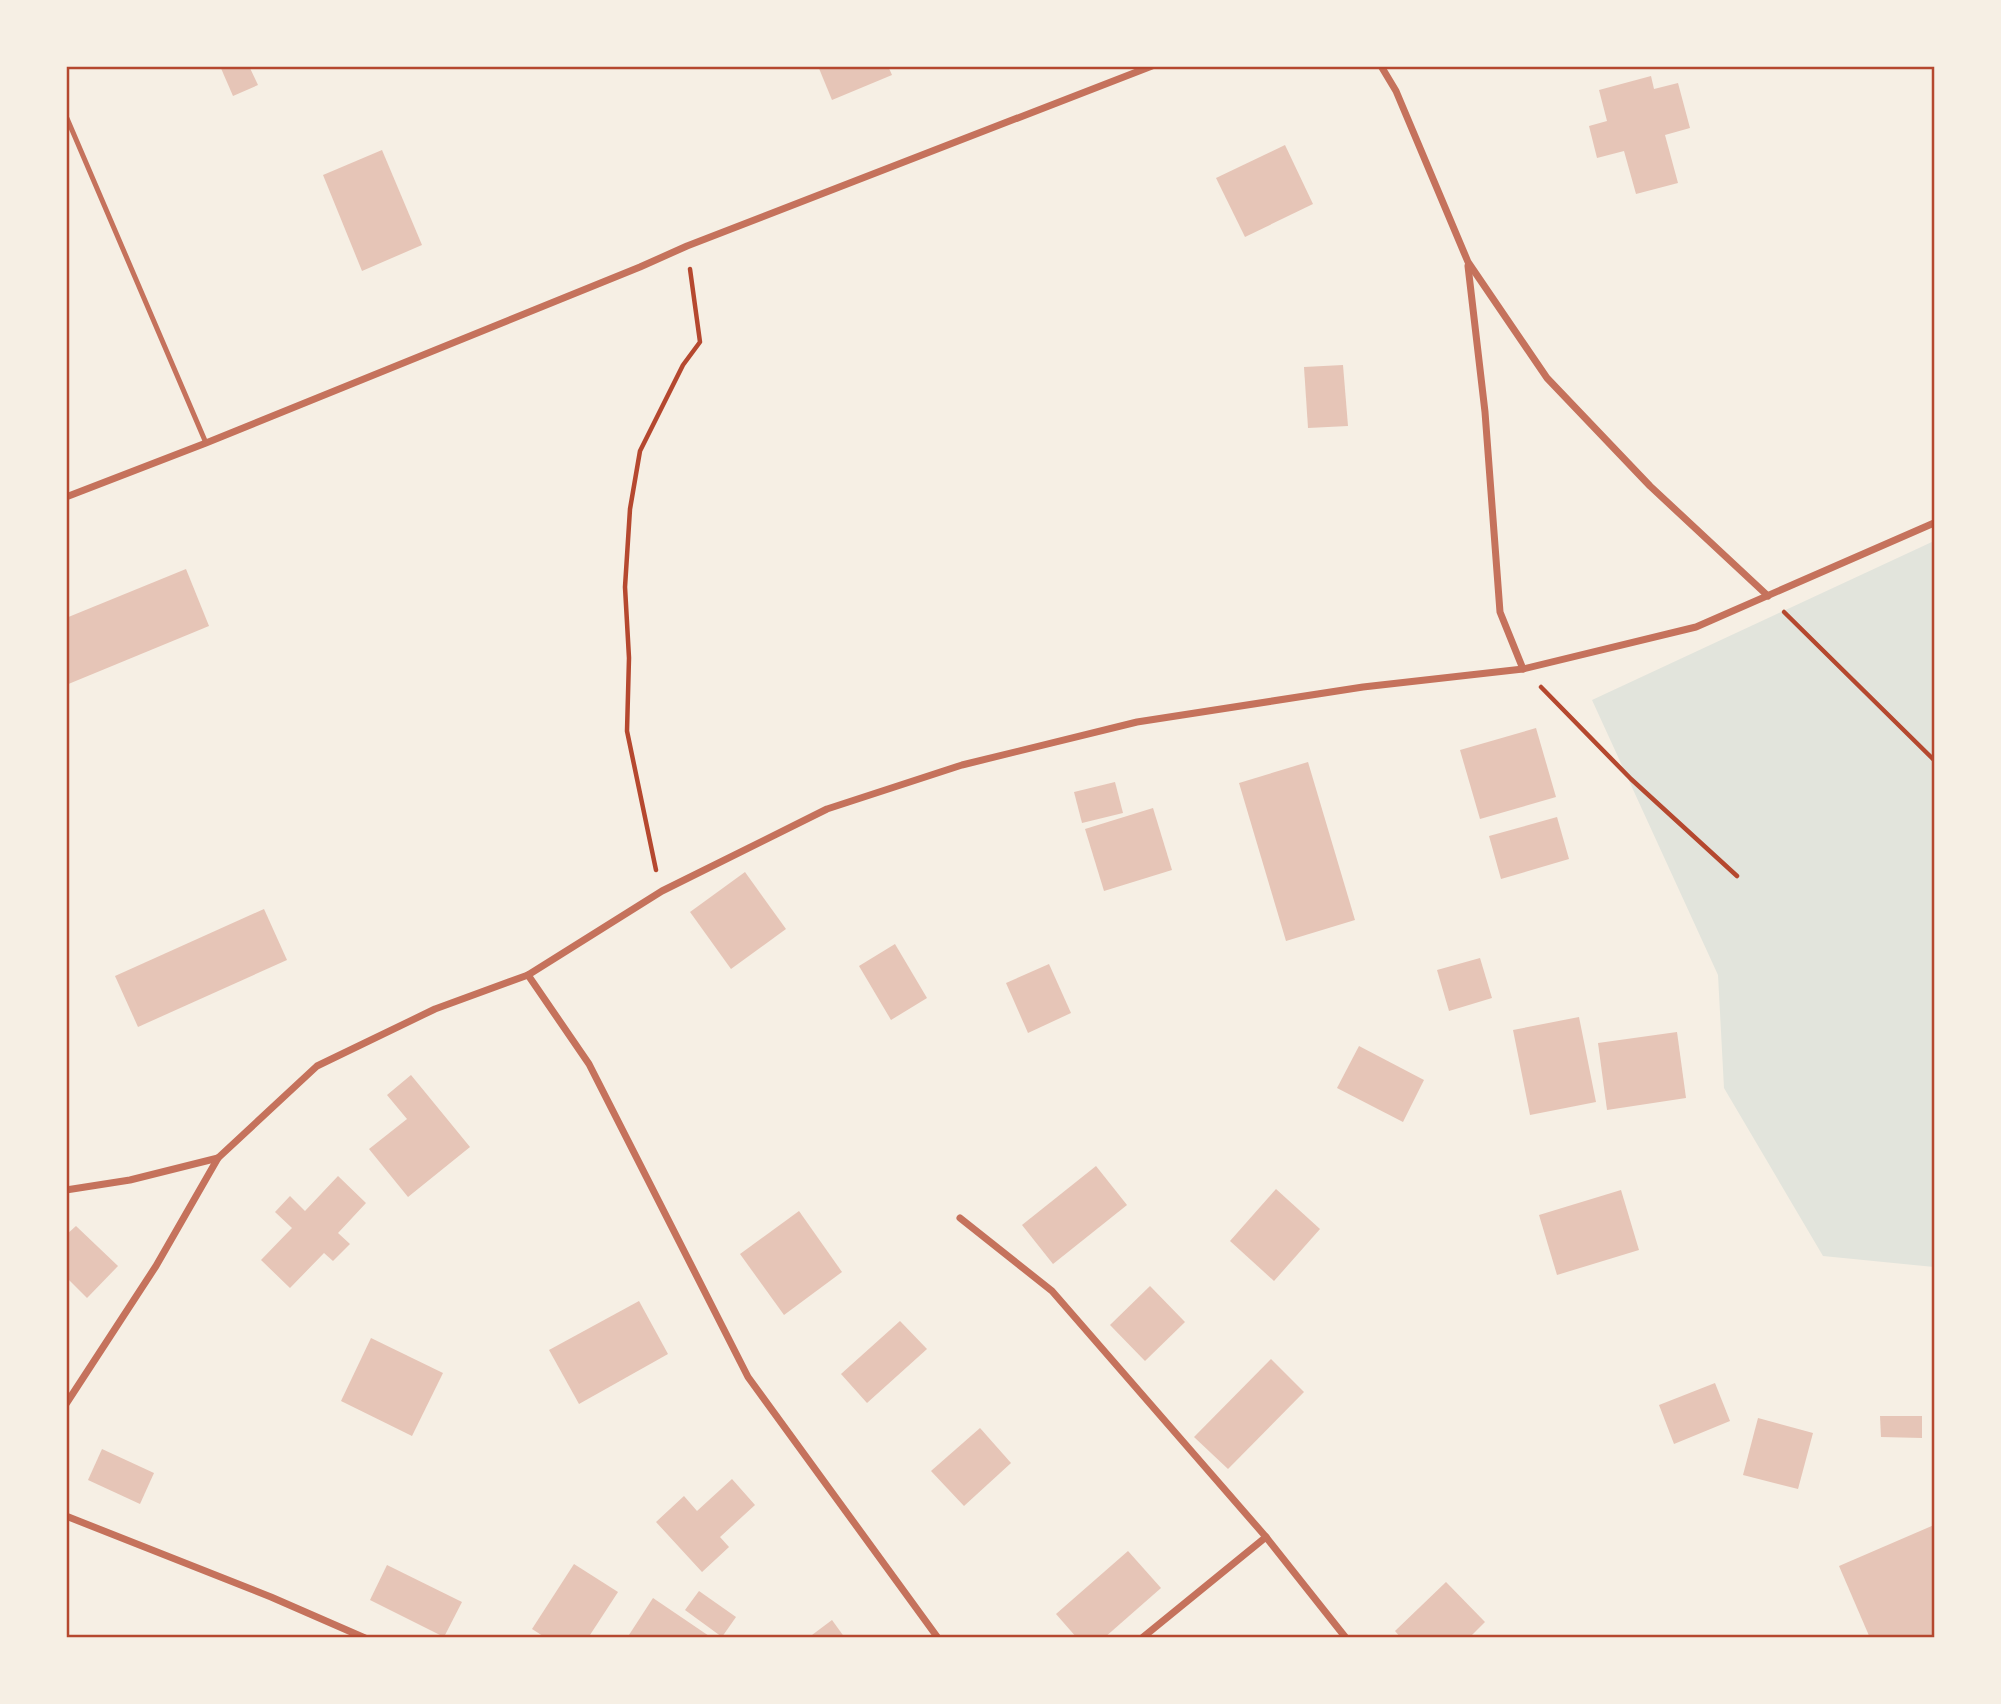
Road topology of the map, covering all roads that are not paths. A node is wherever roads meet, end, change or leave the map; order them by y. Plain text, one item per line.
1 (1152, 66) edge
2 (1381, 66) edge
3 (66, 116) edge
4 (1468, 262) junction
5 (206, 443) junction
6 (66, 497) edge
7 (1934, 523) edge
8 (1768, 596) junction
9 (1523, 669) junction
10 (528, 975) junction
11 (218, 1158) junction
12 (66, 1190) edge
13 (960, 1217) dead end
14 (66, 1404) edge
15 (66, 1516) edge
16 (1266, 1536) junction
17 (365, 1637) edge
18 (938, 1637) edge
19 (1142, 1637) edge
20 (1346, 1637) edge

1 - 5 street
2 - 4 street
3 - 5 lane
4 - 8 street
4 - 9 street
5 - 6 street
7 - 8 street
8 - 9 street
9 - 10 street
10 - 11 street
10 - 18 street
11 - 12 street
11 - 14 street
13 - 16 street
15 - 17 street
16 - 19 street
16 - 20 street

